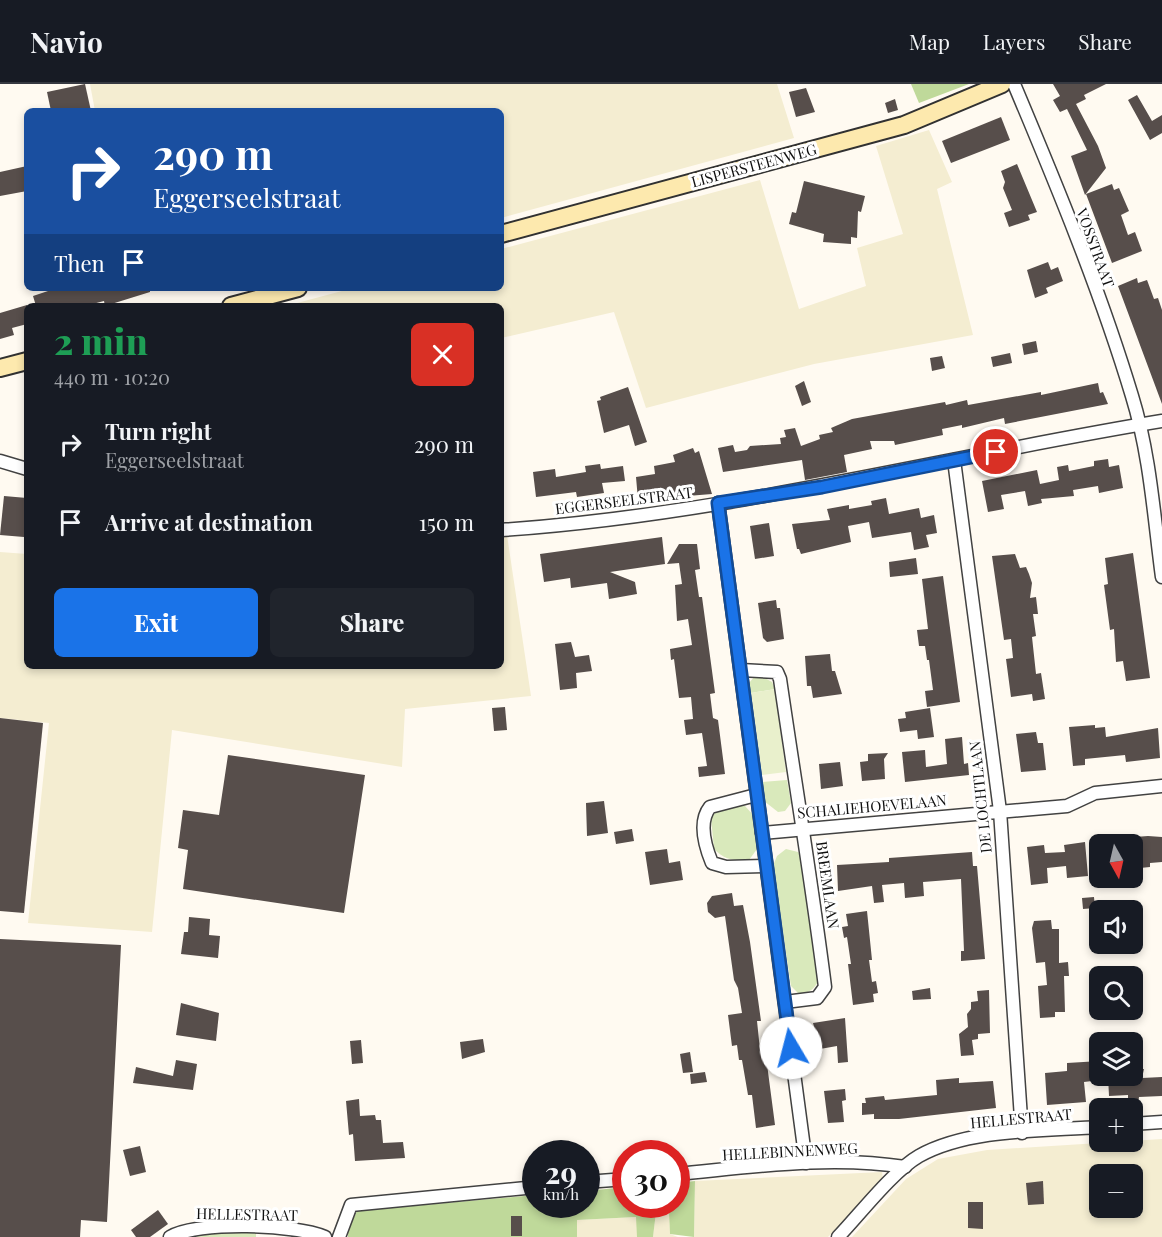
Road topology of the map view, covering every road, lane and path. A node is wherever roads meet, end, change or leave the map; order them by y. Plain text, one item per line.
1 (1002, 84) edge
2 (1014, 84) edge
3 (504, 233) edge
4 (287, 291) edge
5 (242, 303) edge
6 (24, 362) edge
7 (0, 368) edge
8 (1162, 421) edge
9 (1139, 425) junction
10 (954, 460) junction
11 (0, 461) edge
12 (24, 469) edge
13 (718, 503) junction
14 (504, 530) edge
15 (1162, 577) edge
16 (741, 670) junction
17 (1162, 786) edge
18 (756, 795) junction
19 (1000, 811) junction
20 (803, 829) junction
21 (762, 833) junction
22 (766, 866) junction
23 (785, 1002) junction
24 (1162, 1122) edge
25 (1143, 1123) edge
26 (1089, 1128) edge
27 (1022, 1133) junction
28 (806, 1163) junction
29 (905, 1167) junction
30 (690, 1173) edge
31 (522, 1188) edge
32 (170, 1237) edge
33 (325, 1237) edge
34 (339, 1237) edge
35 (838, 1237) edge

1 - 3 street, LISPERSTEENWEG
2 - 9 street, VOSSTRAAT
4 - 5 street
6 - 7 street
8 - 9 street, EGGERSEELSTRAAT
9 - 10 street, EGGERSEELSTRAAT
9 - 15 street, VOSSTRAAT
10 - 13 street, EGGERSEELSTRAAT
10 - 19 street, DE LOCHTLAAN
11 - 12 street
13 - 14 street, EGGERSEELSTRAAT
13 - 16 street
16 - 18 street
16 - 20 street, BREEMLAAN
17 - 19 street, SCHALIEHOEVELAAN
18 - 21 street
18 - 22 street
19 - 20 street, SCHALIEHOEVELAAN
19 - 27 street, DE LOCHTLAAN
20 - 21 street, SCHALIEHOEVELAAN
20 - 23 street, BREEMLAAN
21 - 22 street
22 - 23 street
23 - 28 street
24 - 25 street
26 - 27 street, HELLESTRAAT
27 - 29 street, HELLESTRAAT
28 - 29 street, HELLEBINNENWEG
28 - 30 street, HELLEBINNENWEG
29 - 35 street, HELLESTRAAT
31 - 34 street
32 - 33 street, HELLESTRAAT

